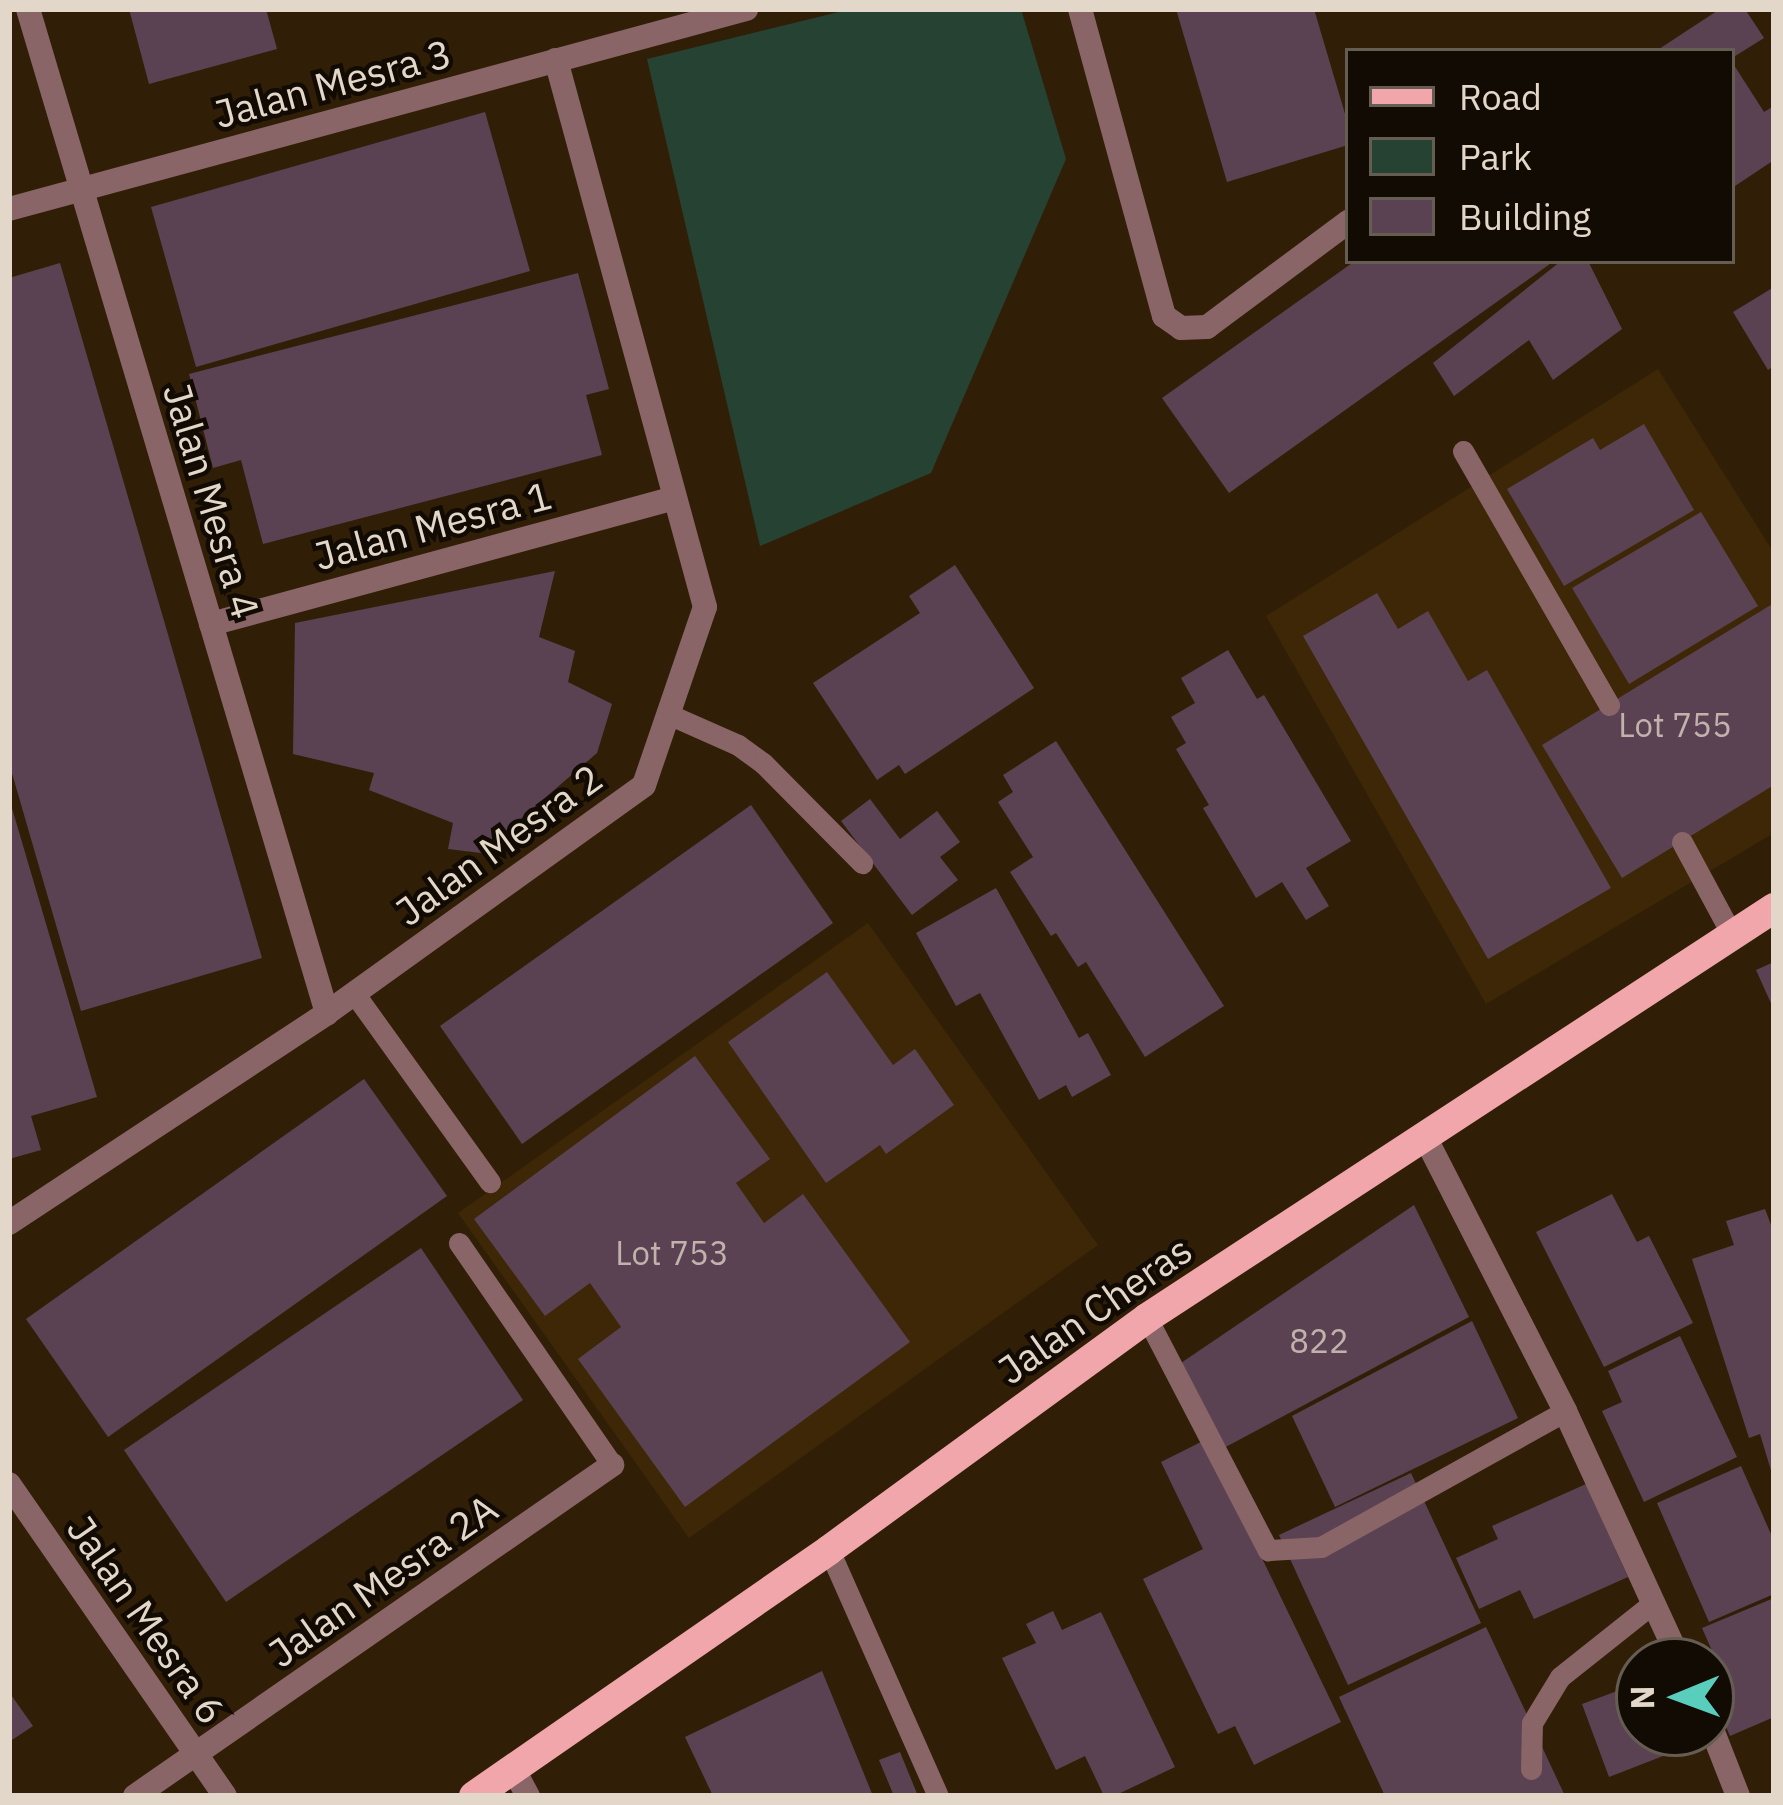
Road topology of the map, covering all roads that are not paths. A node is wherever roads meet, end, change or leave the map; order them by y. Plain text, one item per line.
1 (28, 9) edge
2 (746, 9) edge
3 (1080, 9) edge
4 (556, 60) junction
5 (80, 190) junction
6 (9, 209) edge
7 (1345, 224) edge
8 (1463, 451) dead end
9 (674, 498) junction
10 (211, 624) junction
11 (1609, 705) dead end
12 (668, 714) junction
13 (1682, 842) dead end
14 (862, 863) dead end
15 (1774, 908) edge
16 (1732, 935) junction
17 (354, 994) junction
18 (327, 1013) junction
19 (1425, 1137) junction
20 (490, 1182) dead end
21 (9, 1223) edge
22 (459, 1243) dead end
23 (1147, 1318) junction
24 (1564, 1411) junction
25 (612, 1465) joint
26 (9, 1484) edge
27 (830, 1550) junction
28 (1653, 1603) junction
29 (1669, 1637) edge
30 (196, 1756) junction
31 (1723, 1757) edge
32 (1531, 1768) dead end
33 (521, 1783) edge
34 (135, 1796) edge
35 (225, 1796) edge
36 (474, 1796) edge
37 (938, 1796) edge
38 (1738, 1796) edge

1 - 5 street, Jalan Mesra 4
2 - 4 street, Jalan Mesra 3
3 - 7 street
4 - 5 street, Jalan Mesra 3
4 - 9 street, Jalan Mesra 2
5 - 6 street, Jalan Mesra 3
5 - 10 street, Jalan Mesra 4
8 - 11 lane
9 - 10 street, Jalan Mesra 1
9 - 12 street, Jalan Mesra 2
10 - 18 street, Jalan Mesra 4
12 - 14 lane
12 - 17 street, Jalan Mesra 2
13 - 16 lane
15 - 16 main road, Jalan Cheras
16 - 19 main road, Jalan Cheras
17 - 18 street, Jalan Mesra 2
17 - 20 lane
18 - 21 street, Jalan Mesra 2
19 - 23 main road, Jalan Cheras
19 - 24 street
22 - 25 lane
23 - 24 lane
23 - 27 main road, Jalan Cheras
24 - 28 street
25 - 30 street, Jalan Mesra 2A
26 - 30 street, Jalan Mesra 6
27 - 33 main road, Jalan Cheras
27 - 37 lane
28 - 29 street
28 - 32 lane
30 - 34 street, Jalan Mesra 2A
30 - 35 street, Jalan Mesra 6
31 - 38 street
33 - 36 main road, Jalan Cheras

